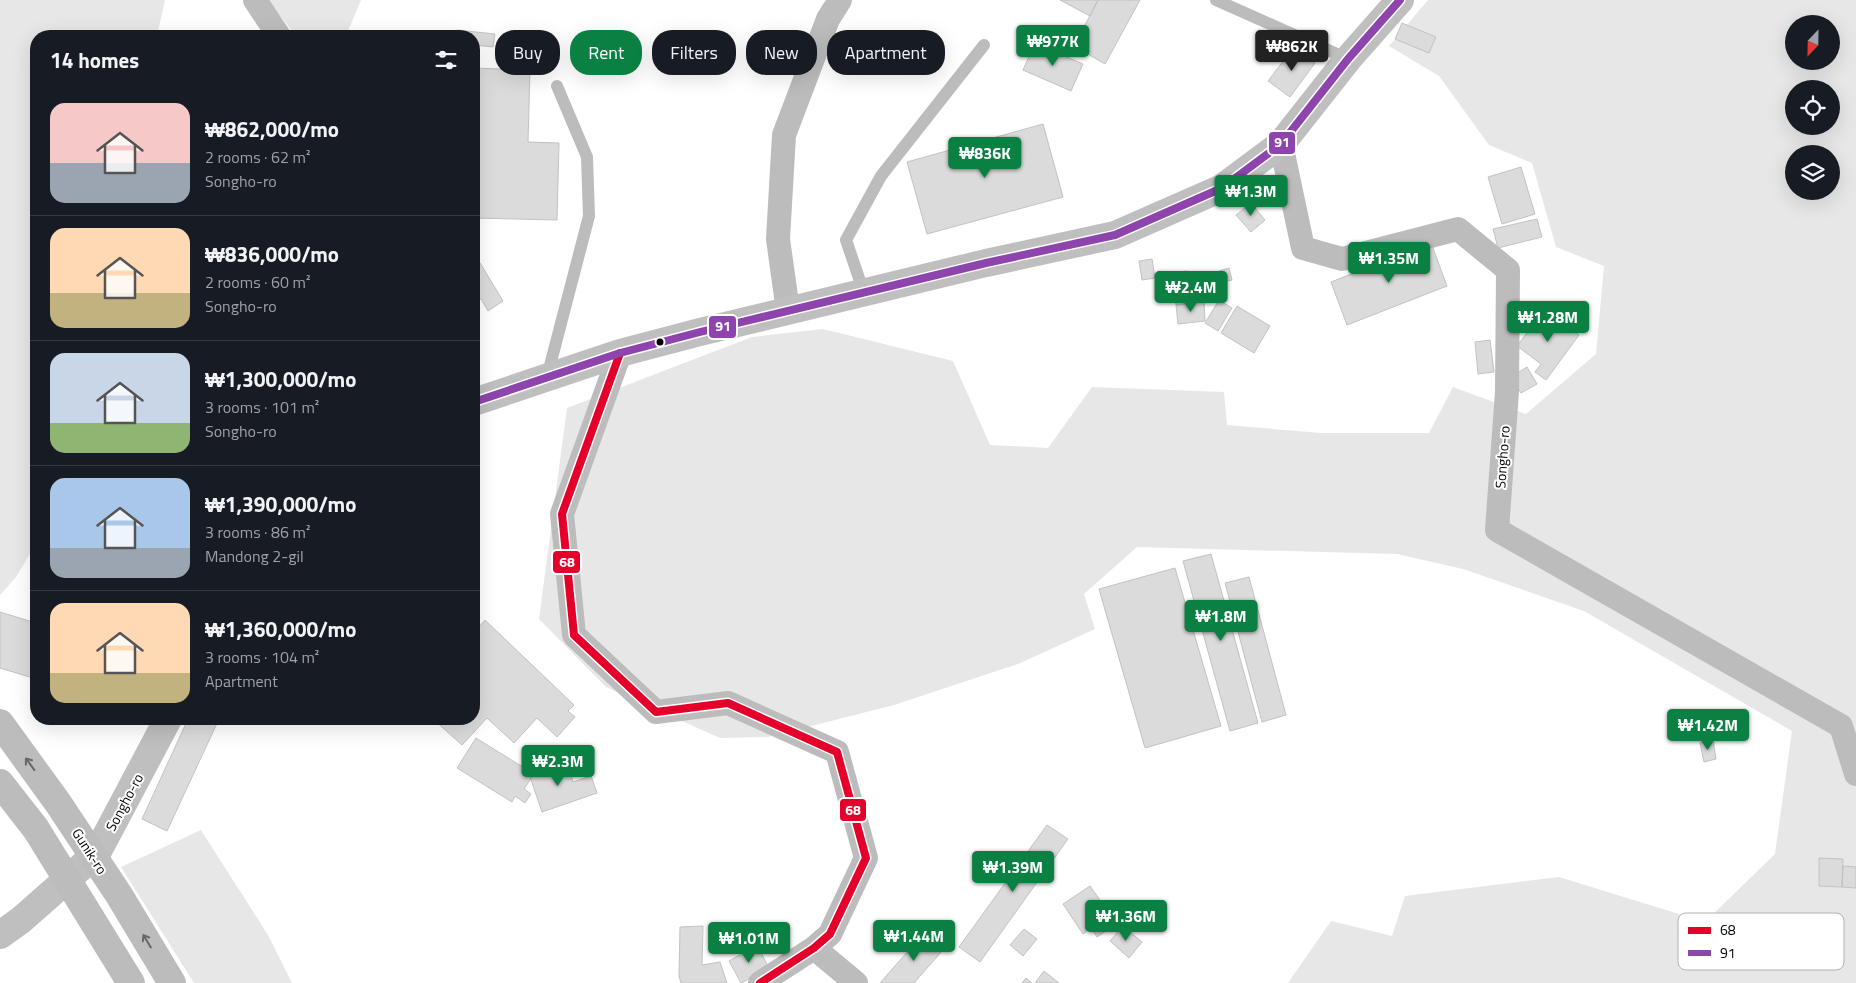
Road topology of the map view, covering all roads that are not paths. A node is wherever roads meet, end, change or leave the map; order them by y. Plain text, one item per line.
1 (256, 0) edge
2 (840, 0) edge
3 (1216, 0) edge
4 (1400, 0) edge
5 (275, 30) edge
6 (984, 45) dead end
7 (1348, 58) junction
8 (557, 86) dead end
9 (1281, 144) junction
10 (864, 293) junction
11 (788, 311) junction
12 (620, 353) junction
13 (547, 377) junction
14 (480, 400) edge
15 (0, 724) edge
16 (165, 725) edge
17 (1856, 774) edge
18 (0, 783) edge
19 (0, 935) edge
20 (814, 948) junction
21 (131, 983) edge
22 (172, 983) edge
23 (760, 983) edge
24 (856, 983) edge

1 - 5 street
2 - 11 street
3 - 7 lane
4 - 7 main road
6 - 10 lane
7 - 9 main road
8 - 13 lane
9 - 10 main road
9 - 17 street, Songho-ro
10 - 11 main road
11 - 12 main road
12 - 13 main road
12 - 20 street
13 - 14 main road
22 -> 15 highway, Gunik-ro
16 - 19 main road, Songho-ro
18 - 21 highway
20 - 23 street
20 - 24 street

